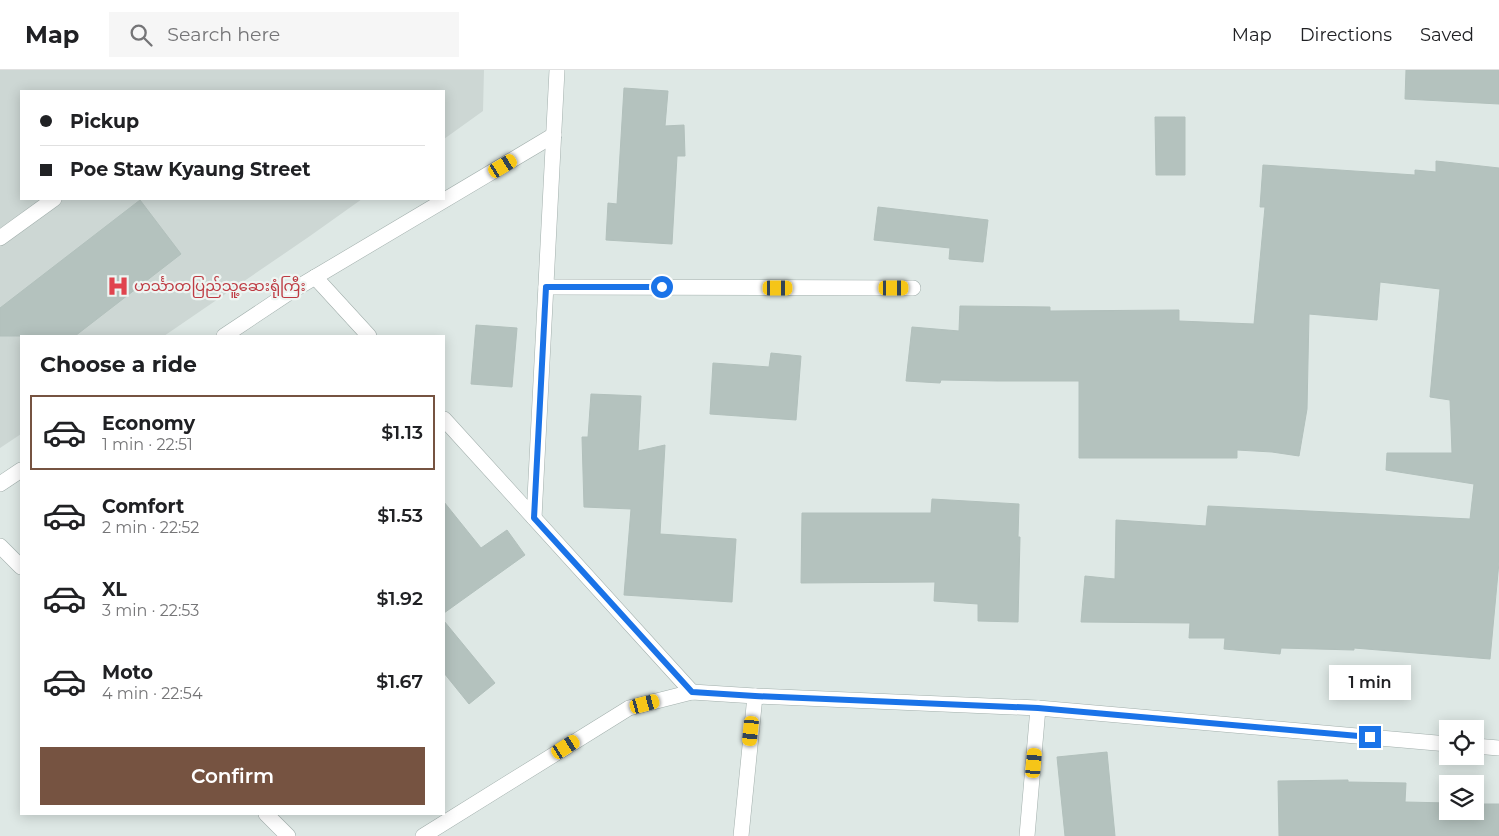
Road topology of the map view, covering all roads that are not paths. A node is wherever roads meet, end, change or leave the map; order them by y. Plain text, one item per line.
1 (557, 70) edge
2 (554, 135) junction
3 (53, 200) edge
4 (445, 200) edge
5 (445, 200) edge
6 (0, 238) edge
7 (315, 277) junction
8 (546, 287) junction
9 (913, 288) dead end
10 (226, 335) edge
11 (368, 335) edge
12 (445, 420) edge
13 (20, 471) edge
14 (0, 484) edge
15 (534, 518) junction
16 (0, 546) edge
17 (20, 566) edge
18 (692, 692) junction
19 (755, 696) junction
20 (1038, 708) junction
21 (1439, 743) edge
22 (1484, 747) edge
23 (1499, 748) edge
24 (267, 815) edge
25 (288, 836) edge
26 (423, 836) edge
27 (741, 836) edge
28 (1027, 836) edge

1 - 2 street
2 - 5 street
2 - 8 street
3 - 6 street
4 - 7 street
7 - 10 street
7 - 11 street
8 - 9 street
8 - 15 street
12 - 15 street
13 - 14 street
15 - 18 street
16 - 17 street
18 - 19 street
18 - 26 street
19 - 20 street
19 - 27 street
20 - 21 street
20 - 28 street
22 - 23 street
24 - 25 street

